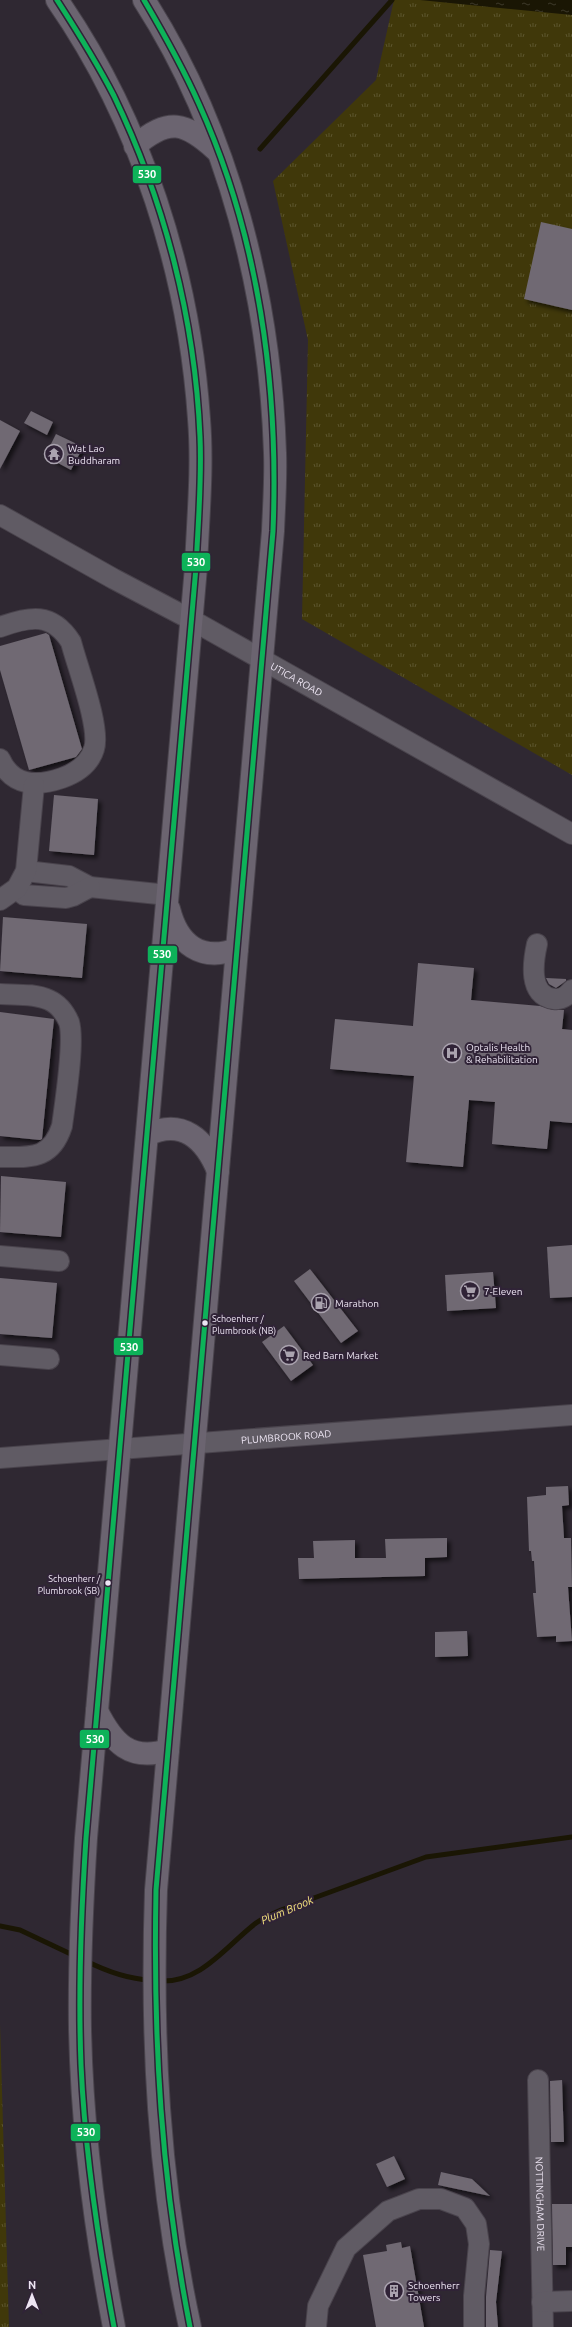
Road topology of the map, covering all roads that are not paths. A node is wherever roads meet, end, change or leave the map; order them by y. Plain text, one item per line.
1 (56, 0) edge
2 (144, 0) edge
3 (135, 146) junction
4 (217, 150) junction
5 (0, 515) edge
6 (190, 619) junction
7 (0, 627) edge
8 (262, 660) junction
9 (0, 759) edge
10 (34, 785) junction
11 (572, 834) edge
12 (21, 880) junction
13 (168, 899) junction
14 (0, 900) edge
15 (537, 944) dead end
16 (237, 949) junction
17 (572, 990) edge
18 (0, 994) edge
19 (147, 1135) junction
20 (0, 1157) edge
21 (218, 1171) junction
22 (0, 1256) edge
23 (59, 1261) dead end
24 (0, 1355) edge
25 (50, 1359) dead end
26 (572, 1415) edge
27 (195, 1442) junction
28 (119, 1448) junction
29 (0, 1458) edge
30 (97, 1711) junction
31 (168, 1750) junction
32 (538, 2080) dead end
33 (572, 2301) edge
34 (542, 2302) junction
35 (114, 2327) edge
36 (190, 2327) edge
37 (316, 2327) edge
38 (474, 2327) edge
39 (543, 2327) edge

1 - 3 main road
2 - 4 main road
3 - 4 main road
3 - 6 main road
4 - 8 main road
5 - 6 street, UTICA ROAD
6 - 8 street, UTICA ROAD
6 - 13 main road
7 - 10 street
8 - 11 street, UTICA ROAD
8 - 16 main road
9 - 10 street
10 - 12 street
12 - 13 street
12 - 14 street
13 - 16 main road
13 - 19 main road
15 - 17 street
16 - 21 main road
18 - 20 street
19 - 21 main road
19 - 28 main road
21 - 27 main road
22 - 23 street
24 - 25 street
26 - 27 street, PLUMBROOK ROAD
27 - 28 street, PLUMBROOK ROAD
27 - 31 main road
28 - 29 street, PLUMBROOK ROAD
28 - 30 main road
30 - 31 main road
30 - 35 main road
31 - 36 main road
32 - 34 street, NOTTINGHAM DRIVE
33 - 34 street
34 - 39 street, NOTTINGHAM DRIVE
37 - 38 street

